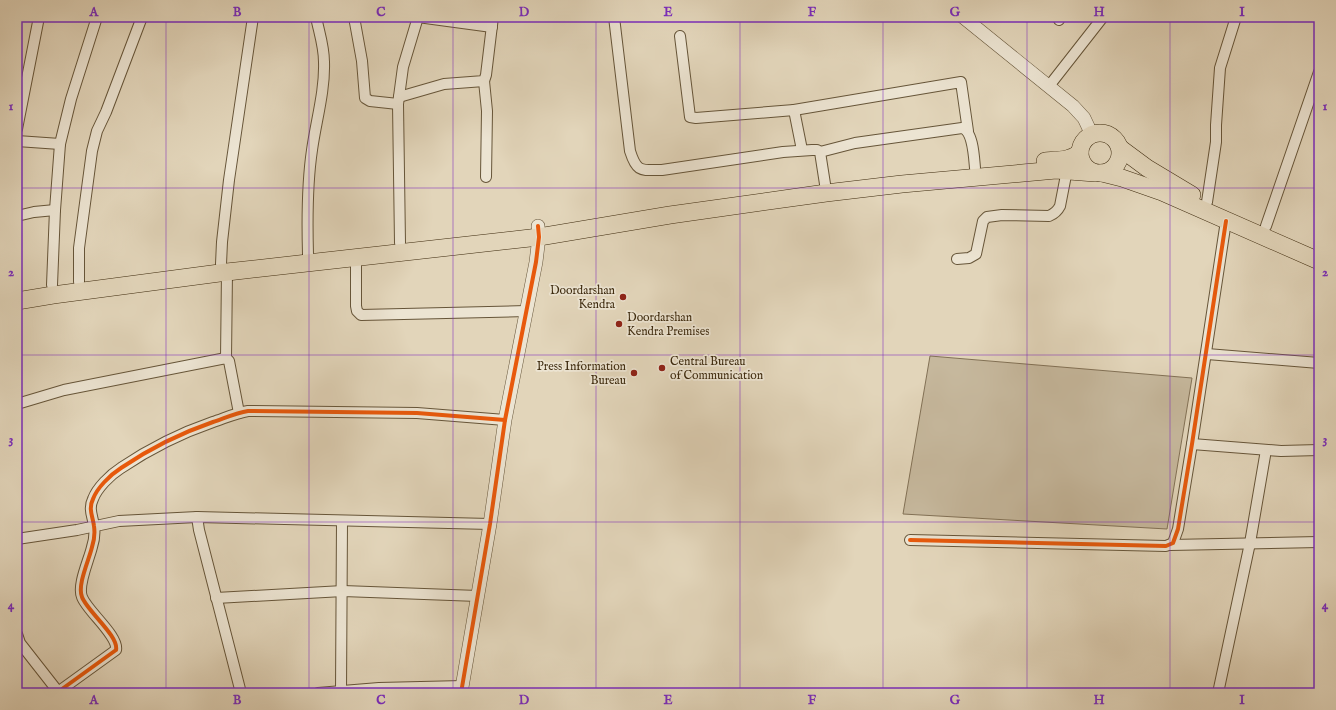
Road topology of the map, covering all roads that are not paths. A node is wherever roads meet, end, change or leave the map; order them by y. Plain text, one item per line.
1 (39, 17) edge
2 (97, 17) edge
3 (142, 17) edge
4 (252, 17) edge
5 (316, 17) edge
6 (354, 17) edge
7 (418, 17) edge
8 (614, 17) edge
9 (963, 17) edge
10 (1103, 17) edge
11 (1236, 17) edge
12 (492, 22) edge
13 (680, 36) dead end
14 (1319, 72) edge
15 (484, 81) junction
16 (1049, 86) junction
17 (398, 101) junction
18 (794, 110) junction
19 (17, 129) edge
20 (968, 131) junction
21 (1092, 135) junction
22 (17, 141) edge
23 (60, 144) junction
24 (1120, 148) junction
25 (802, 150) junction
26 (820, 152) junction
27 (1080, 152) junction
28 (975, 168) junction
29 (1067, 170) junction
30 (1098, 173) junction
31 (486, 177) dead end
32 (825, 184) junction
33 (1207, 202) junction
34 (55, 210) junction
35 (17, 216) edge
36 (1226, 221) junction
37 (1266, 226) junction
38 (539, 232) junction
39 (400, 243) junction
40 (1319, 249) edge
41 (308, 254) junction
42 (356, 258) junction
43 (957, 259) dead end
44 (1319, 261) edge
45 (224, 268) junction
46 (79, 282) junction
47 (52, 285) junction
48 (17, 291) edge
49 (17, 301) edge
50 (526, 311) junction
51 (1207, 354) junction
52 (226, 358) junction
53 (1319, 363) edge
54 (17, 404) edge
55 (239, 413) junction
56 (505, 420) junction
57 (1192, 444) junction
58 (1266, 450) junction
59 (1319, 450) edge
60 (197, 517) junction
61 (342, 521) junction
62 (490, 524) junction
63 (94, 525) junction
64 (17, 539) edge
65 (910, 540) dead end
66 (1319, 542) edge
67 (1250, 543) junction
68 (1170, 545) junction
69 (343, 591) junction
70 (478, 596) junction
71 (216, 598) junction
72 (17, 634) edge
73 (462, 690) edge
74 (341, 691) junction
75 (60, 692) edge
76 (241, 693) edge
77 (318, 693) edge
78 (1218, 693) edge

1 - 19 street
2 - 23 street
3 - 46 street
4 - 45 street
5 - 41 street
6 - 17 street
7 - 12 street
7 - 17 street
8 - 25 street
9 - 16 street
10 - 16 street
11 - 33 street
12 - 15 street
13 - 18 street
14 - 37 street
15 - 17 street
15 - 31 street
16 - 21 street
17 - 39 street
18 - 20 street
18 - 25 street
20 - 26 street
20 - 28 street
21 - 24 main road
21 - 27 main road
22 - 23 street
23 - 34 street
24 - 30 main road
24 - 33 main road
25 - 26 street
26 - 32 street
27 - 28 main road
27 - 30 main road
28 - 32 main road
29 - 30 main road
29 - 38 main road
29 - 43 street
30 - 36 main road
32 - 38 main road
33 - 37 main road
34 - 35 street
34 - 47 street
36 - 44 main road
36 - 51 street
37 - 40 main road
38 - 39 main road
38 - 42 main road
38 - 50 street
39 - 41 main road
41 - 45 main road
42 - 45 main road
42 - 50 street
45 - 46 main road
45 - 49 main road
45 - 52 street
46 - 47 main road
47 - 48 main road
50 - 56 street
51 - 53 street
51 - 57 street
52 - 54 street
52 - 55 street
55 - 56 street
55 - 63 street
56 - 62 street
57 - 58 street
57 - 68 street
58 - 59 street
58 - 67 street
60 - 61 street
60 - 63 street
60 - 71 street
61 - 62 street
61 - 69 street
62 - 70 street
63 - 64 street
63 - 75 street
65 - 68 street
66 - 67 street
67 - 68 street
67 - 78 street
69 - 70 street
69 - 71 street
69 - 74 street
70 - 73 street
71 - 76 street
72 - 75 street
73 - 74 street
74 - 77 street

